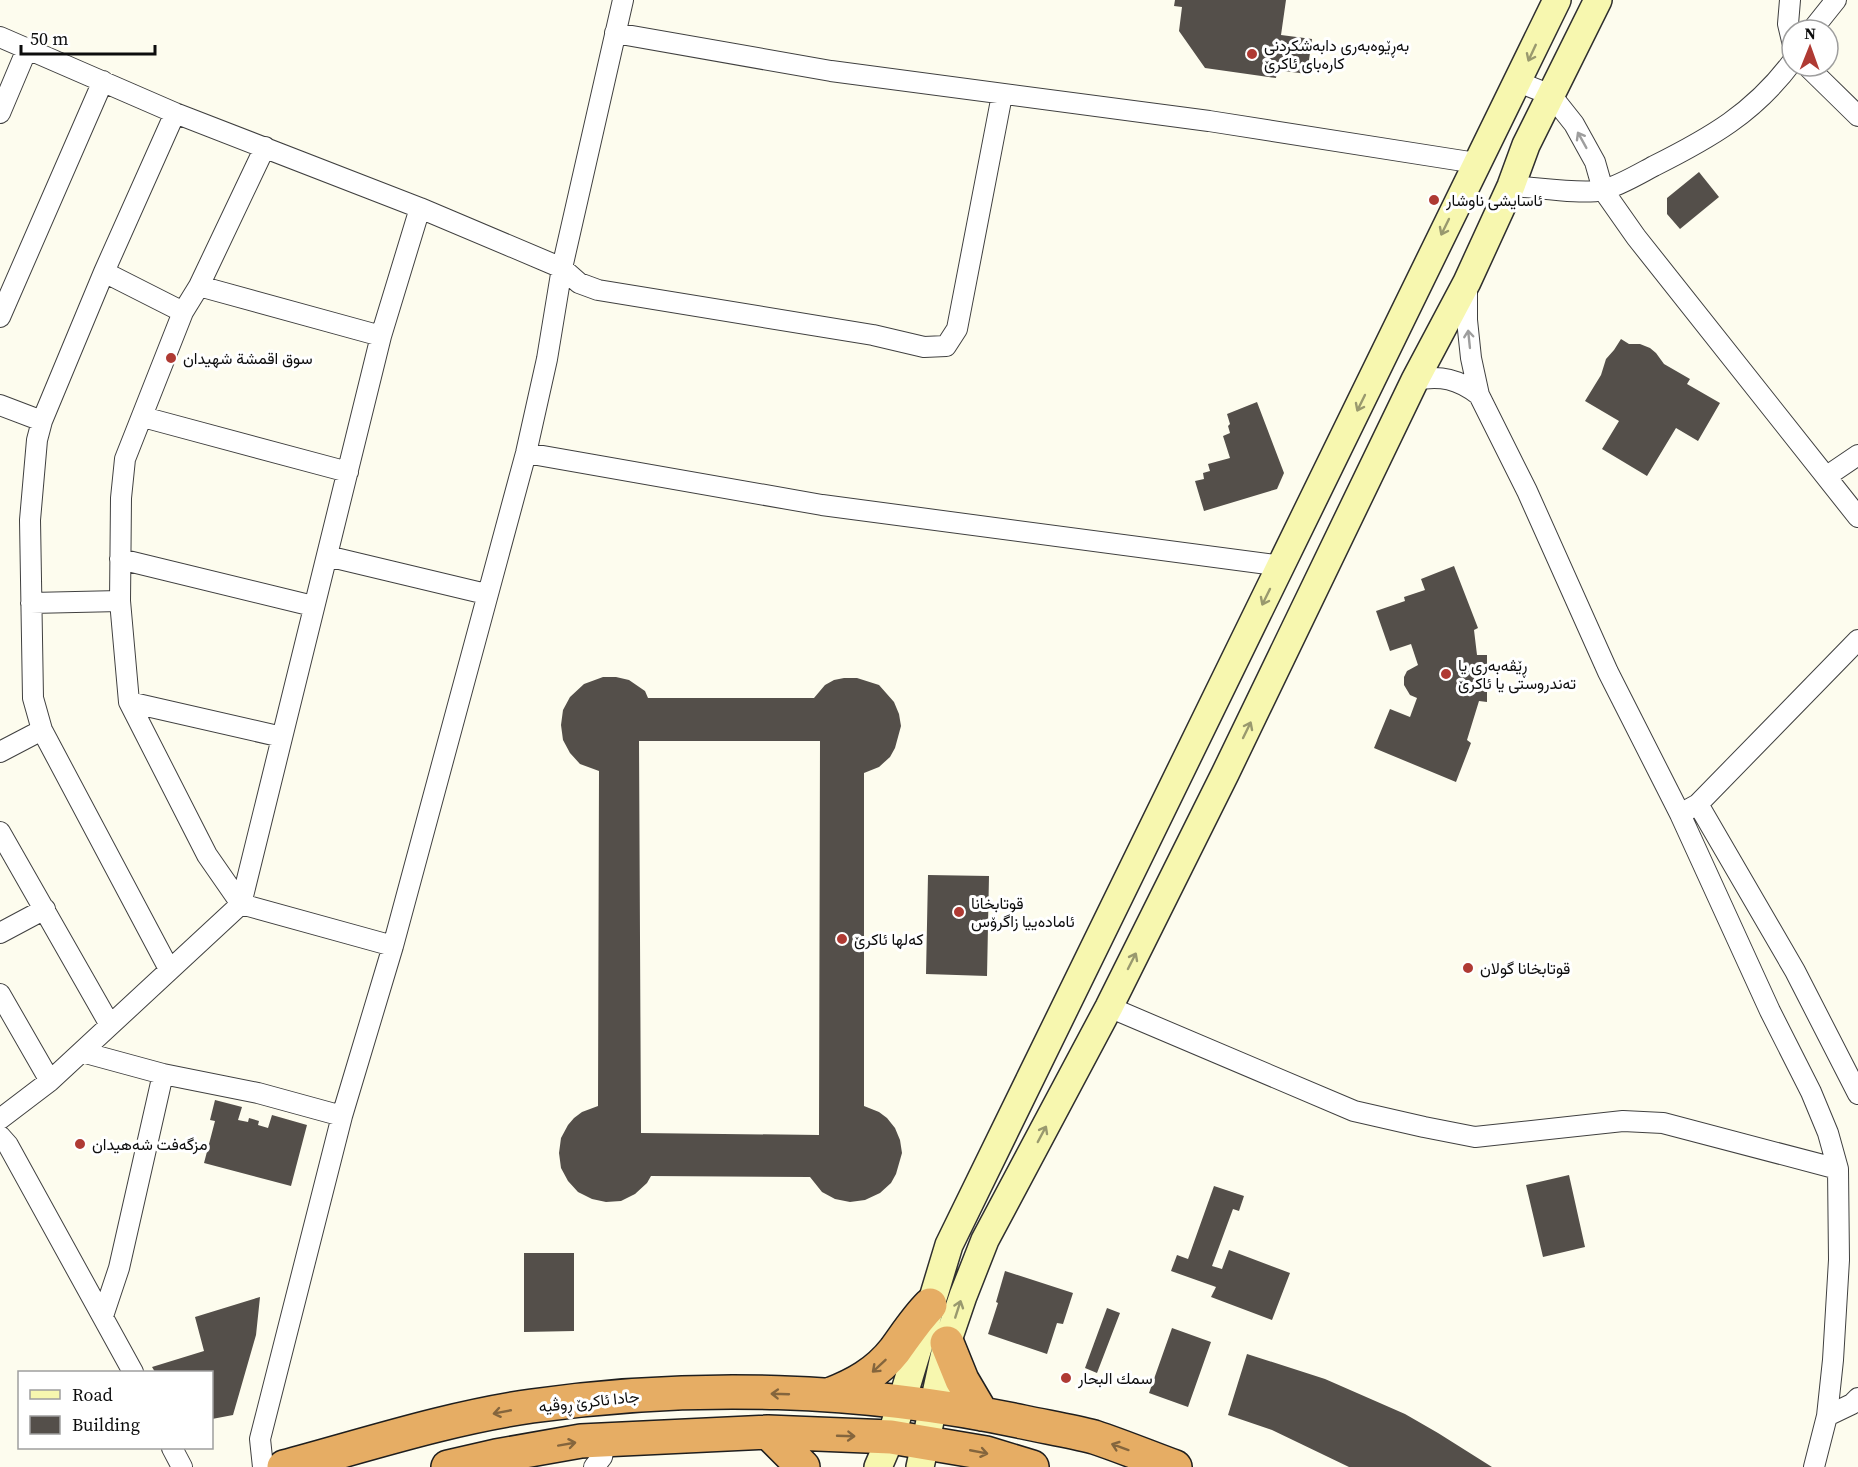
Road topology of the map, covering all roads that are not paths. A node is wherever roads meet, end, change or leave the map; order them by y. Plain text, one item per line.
1 (623, 0) edge
2 (1557, 0) edge
3 (1598, 0) edge
4 (1790, 0) edge
5 (1836, 0) edge
6 (1788, 18) edge
7 (1822, 18) edge
8 (615, 33) junction
9 (0, 38) edge
10 (27, 49) junction
11 (1780, 76) edge
12 (1819, 78) edge
13 (103, 81) junction
14 (1518, 82) junction
15 (1002, 95) junction
16 (1551, 95) junction
17 (0, 112) edge
18 (175, 113) junction
19 (1858, 116) edge
20 (265, 147) junction
21 (1476, 163) junction
22 (1511, 186) junction
23 (1603, 190) junction
24 (420, 208) junction
25 (562, 268) junction
26 (104, 272) junction
27 (1467, 282) junction
28 (199, 286) junction
29 (2, 309) edge
30 (183, 312) junction
31 (381, 336) junction
32 (1415, 380) junction
33 (1479, 395) junction
34 (0, 405) edge
35 (143, 417) junction
36 (42, 421) junction
37 (526, 453) junction
38 (1858, 455) edge
39 (348, 472) junction
40 (1827, 476) junction
41 (1858, 517) edge
42 (327, 556) junction
43 (120, 559) junction
44 (1282, 566) junction
45 (486, 594) junction
46 (120, 601) junction
47 (31, 603) junction
48 (313, 606) junction
49 (1858, 640) edge
50 (129, 702) junction
51 (42, 730) junction
52 (282, 737) junction
53 (0, 752) edge
54 (1188, 755) junction
55 (1225, 774) junction
56 (1698, 804) junction
57 (1680, 814) junction
58 (0, 832) edge
59 (241, 904) junction
60 (45, 909) junction
61 (0, 933) edge
62 (393, 946) junction
63 (169, 969) junction
64 (0, 994) edge
65 (1109, 1007) junction
66 (110, 1025) junction
67 (82, 1052) junction
68 (163, 1074) junction
69 (51, 1081) junction
70 (1858, 1094) edge
71 (342, 1116) junction
72 (0, 1119) edge
73 (3, 1145) edge
74 (1838, 1169) junction
75 (930, 1305) junction
76 (103, 1316) junction
77 (947, 1343) junction
78 (132, 1371) edge
79 (829, 1395) junction
80 (1858, 1398) edge
81 (901, 1401) junction
82 (934, 1407) junction
83 (982, 1414) junction
84 (1827, 1416) junction
85 (768, 1432) junction
86 (891, 1437) junction
87 (173, 1449) edge
88 (600, 1454) edge
89 (922, 1455) edge
90 (182, 1467) edge
91 (263, 1467) edge
92 (284, 1467) edge
93 (448, 1467) edge
94 (803, 1467) edge
95 (879, 1467) edge
96 (1032, 1467) edge
97 (1175, 1467) edge
98 (1814, 1467) edge

1 - 8 street
2 -> 14 street
3 - 16 street
4 - 6 street
5 - 7 street
8 - 15 street
8 - 25 street
9 - 10 street
10 - 13 street
10 - 17 street
11 - 23 street
12 - 19 street
13 - 18 street
13 - 29 street
14 - 16 street
14 - 21 street
15 - 21 street
15 - 25 street
16 - 22 street
23 -> 16 street
18 - 20 street
18 - 26 street
20 - 24 street
20 - 28 street
21 -> 44 street
22 - 23 street
22 - 27 street
23 - 40 street
24 - 25 street
24 - 31 street
25 - 37 street
26 - 30 street
26 - 36 street
27 - 32 street
33 -> 27 street
28 - 30 street
28 - 31 street
30 - 35 street
31 - 39 street
32 - 33 street
55 -> 32 street
33 - 57 street
34 - 36 street
35 - 39 street
35 - 43 street
36 - 47 street
37 - 44 street
37 - 45 street
38 - 40 street
39 - 42 street
40 - 41 street
42 - 45 street
42 - 48 street
43 - 46 street
43 - 48 street
44 -> 54 street
45 - 62 street
46 - 47 street
46 - 50 street
47 - 51 street
48 - 52 street
49 - 56 street
50 - 52 street
50 - 59 street
51 - 53 street
51 - 63 street
52 - 59 street
54 - 55 street
54 - 75 street
65 -> 55 street
56 - 57 street
56 - 70 street
57 - 74 street
58 - 60 street
59 - 62 street
59 - 63 street
60 - 61 street
60 - 66 street
62 - 71 street
63 - 66 street
64 - 69 street
65 - 74 street
77 -> 65 street
66 - 67 street
67 - 68 street
67 - 69 street
68 - 71 street
68 - 76 street
69 - 72 street
71 - 91 street
73 - 76 street
74 - 84 street
75 -> 79 highway
75 - 81 street
76 - 78 street
77 - 82 street
77 - 83 highway
79 - 81 highway, جادا ئاکرێ ڕوڤیە
79 -> 92 highway, جادا ئاکرێ ڕوڤیە
80 - 84 street
81 - 82 highway, جادا ئاکرێ ڕوڤیە
81 - 86 street
82 - 83 highway, جادا ئاکرێ ڕوڤیە
82 - 89 street
97 -> 83 highway, جادا ئاکرێ ڕوڤیە
84 - 98 street
85 -> 86 highway
85 - 88 highway
85 - 94 highway
86 - 89 highway
86 - 95 street
87 - 90 street
93 -> 88 highway
89 -> 96 highway

